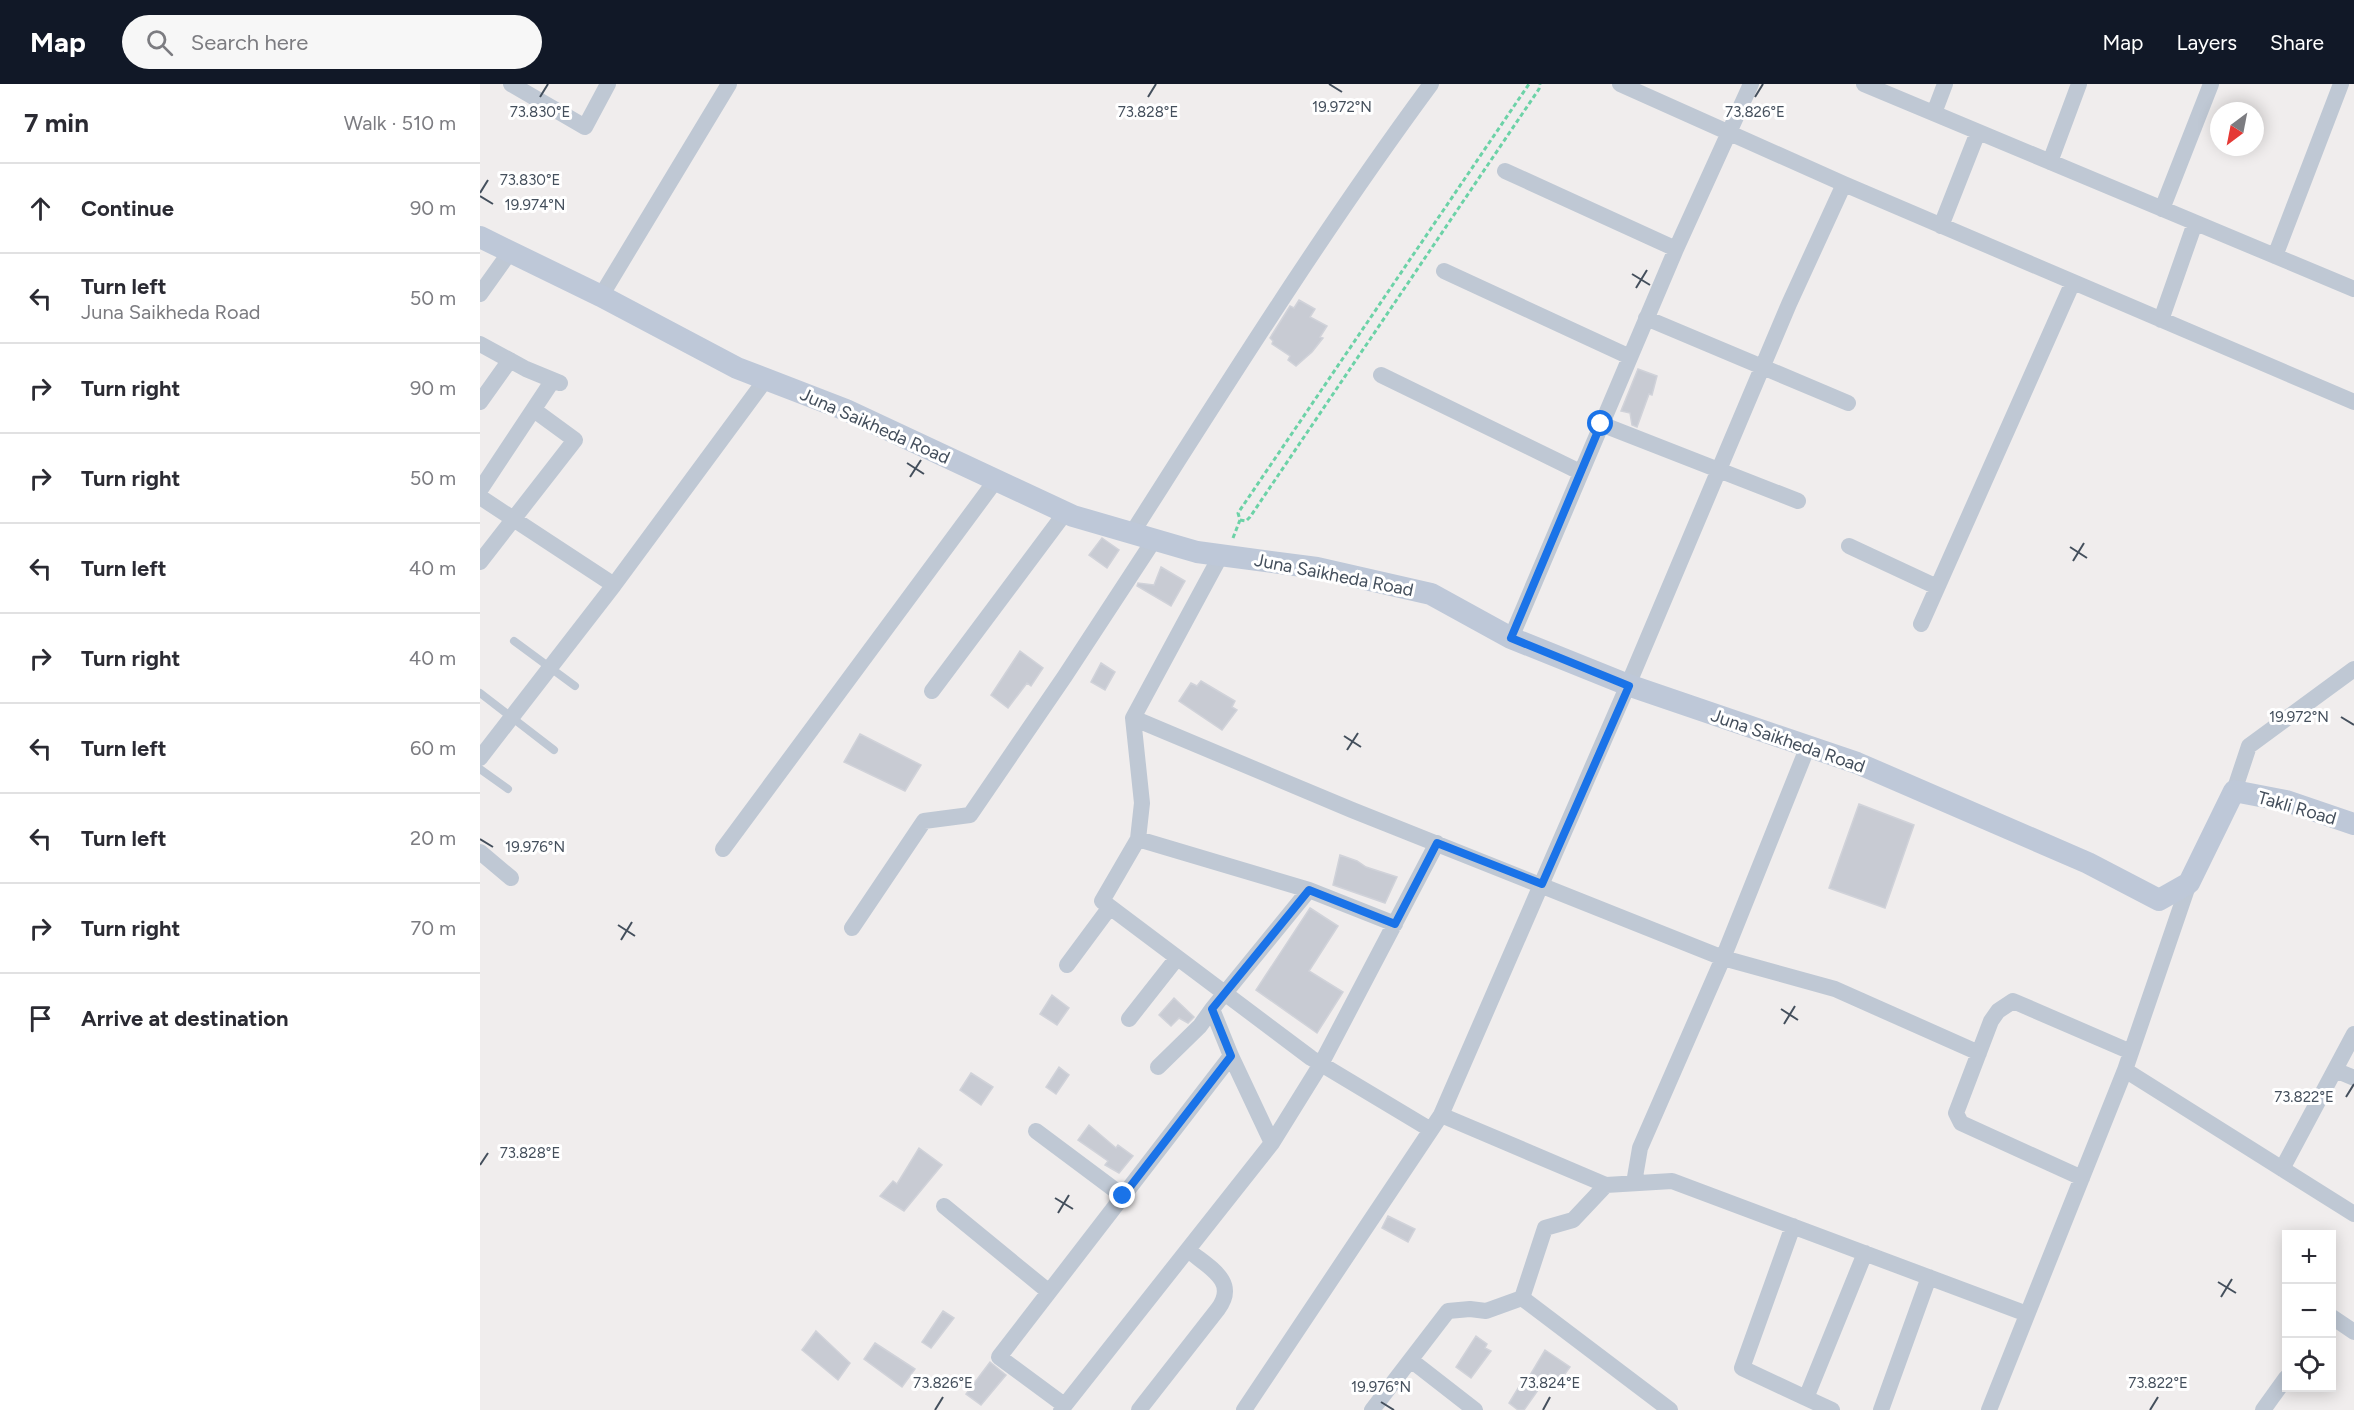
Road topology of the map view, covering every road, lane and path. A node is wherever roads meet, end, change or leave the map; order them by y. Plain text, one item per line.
1 (511, 84) edge
2 (608, 84) edge
3 (729, 84) edge
4 (1431, 84) edge
5 (1529, 84) edge
6 (1540, 84) edge
7 (1620, 84) edge
8 (1751, 84) edge
9 (1864, 84) edge
10 (1945, 84) edge
11 (2079, 84) edge
12 (2211, 84) edge
13 (2341, 84) edge
14 (1934, 112) junction
15 (1730, 132) junction
16 (1978, 132) junction
17 (2050, 162) junction
18 (1505, 171) dead end
19 (1844, 184) junction
20 (2162, 209) junction
21 (2195, 223) junction
22 (1941, 226) junction
23 (480, 237) edge
24 (1676, 249) junction
25 (510, 252) junction
26 (2275, 256) junction
27 (1444, 271) dead end
28 (2073, 282) junction
29 (2354, 289) edge
30 (480, 294) edge
31 (601, 296) junction
32 (1646, 318) junction
33 (2161, 320) junction
34 (480, 344) edge
35 (1630, 357) junction
36 (510, 360) junction
37 (1762, 367) junction
38 (1381, 375) dead end
39 (766, 379) junction
40 (480, 402) edge
41 (2354, 402) edge
42 (1848, 403) dead end
43 (534, 410) junction
44 (1601, 424) junction
45 (1719, 470) junction
46 (1580, 472) junction
47 (996, 480) junction
48 (480, 490) edge
49 (480, 496) edge
50 (1798, 501) dead end
51 (1065, 513) junction
52 (515, 518) junction
53 (1240, 520) junction
54 (1132, 533) junction
55 (1154, 540) junction
56 (1849, 546) dead end
57 (1223, 555) junction
58 (480, 562) edge
59 (614, 585) junction
60 (1937, 587) junction
61 (1921, 624) dead end
62 (1511, 638) junction
63 (514, 641) dead end
64 (550, 668) junction
65 (2354, 669) edge
66 (1629, 686) junction
67 (575, 687) dead end
68 (932, 691) dead end
69 (480, 693) edge
70 (512, 717) junction
71 (1133, 718) junction
72 (1808, 746) junction
73 (554, 750) dead end
74 (480, 758) edge
75 (480, 769) edge
76 (508, 789) dead end
77 (2234, 792) junction
78 (2354, 824) edge
79 (1138, 838) junction
80 (1437, 843) junction
81 (723, 849) dead end
82 (480, 852) edge
83 (511, 878) dead end
84 (2189, 883) junction
85 (1542, 884) junction
86 (1309, 890) junction
87 (1110, 907) junction
88 (1395, 924) junction
89 (852, 928) dead end
90 (1177, 958) junction
91 (1723, 958) junction
92 (1067, 965) dead end
93 (1225, 993) junction
94 (1212, 1009) junction
95 (1129, 1019) dead end
96 (2354, 1034) edge
97 (2132, 1052) junction
98 (1978, 1053) junction
99 (1231, 1056) junction
100 (1322, 1064) junction
101 (1158, 1068) dead end
102 (2125, 1070) junction
103 (2335, 1070) junction
104 (2354, 1078) edge
105 (1441, 1115) junction
106 (1431, 1130) junction
107 (1036, 1131) dead end
108 (1272, 1143) junction
109 (2282, 1169) junction
110 (2082, 1178) junction
111 (1634, 1183) junction
112 (1606, 1185) junction
113 (1123, 1196) junction
114 (944, 1206) dead end
115 (2354, 1214) edge
116 (1793, 1226) junction
117 (1188, 1250) junction
118 (1866, 1253) junction
119 (1929, 1277) junction
120 (1049, 1292) junction
121 (1522, 1298) junction
122 (2028, 1314) junction
123 (2336, 1320) edge
124 (2354, 1332) edge
125 (1412, 1361) junction
126 (2282, 1384) edge
127 (1806, 1398) junction
128 (1063, 1408) edge
129 (1139, 1410) edge
130 (1244, 1410) edge
131 (1372, 1410) edge
132 (1474, 1410) edge
133 (1670, 1410) edge
134 (1832, 1410) edge
135 (1881, 1410) edge
136 (1989, 1410) edge
137 (2263, 1410) edge

1 - 2 street
3 - 31 street
4 - 54 street
5 - 53 path
6 - 53 path
7 - 15 street
8 - 15 street
9 - 14 street
10 - 14 street
11 - 17 street
12 - 20 street
13 - 26 street
14 - 16 street
15 - 19 street
15 - 24 street
16 - 17 street
16 - 22 street
17 - 20 street
18 - 24 street
19 - 22 street
19 - 37 street
20 - 21 street
21 - 26 street
21 - 33 street
22 - 28 street
23 - 25 main road, Juna Saikheda Road
24 - 32 street
25 - 30 street
25 - 31 main road, Juna Saikheda Road
26 - 29 street
27 - 35 street
28 - 33 street
28 - 60 street
31 - 39 main road, Juna Saikheda Road
32 - 35 street
32 - 37 street
33 - 41 street
34 - 36 street
35 - 44 street
36 - 40 street
36 - 43 street
37 - 42 street
37 - 45 street
38 - 46 street
39 - 47 main road, Juna Saikheda Road
39 - 59 street
43 - 48 street
43 - 52 street
44 - 45 street
44 - 46 street
45 - 50 street
45 - 66 street
46 - 62 street
47 - 51 main road, Juna Saikheda Road
47 - 81 street
49 - 52 street
51 - 54 main road, Juna Saikheda Road
51 - 68 street
52 - 58 street
52 - 59 street
53 - 57 path
54 - 55 main road, Juna Saikheda Road
55 - 57 main road, Juna Saikheda Road
55 - 89 street
56 - 60 street
57 - 62 main road, Juna Saikheda Road
57 - 71 street
59 - 64 street
60 - 61 street
62 - 66 main road, Juna Saikheda Road
63 - 64 lane
64 - 67 lane
64 - 70 street
65 - 77 street
66 - 72 main road, Juna Saikheda Road
66 - 85 street
69 - 70 lane
70 - 73 lane
70 - 74 street
71 - 79 street
71 - 80 street
72 - 84 main road, Juna Saikheda Road
72 - 91 street
75 - 76 lane
77 - 78 main road, Takli Road
77 - 84 main road, Takli Road
79 - 86 street
79 - 87 street
80 - 85 street
80 - 88 street
82 - 83 street
84 - 97 street
85 - 91 street
85 - 105 street
86 - 88 street
86 - 93 street
87 - 90 street
87 - 92 street
88 - 100 street
90 - 93 street
90 - 95 street
91 - 98 street
91 - 111 street
93 - 94 street
93 - 100 street
94 - 99 street
94 - 101 street
96 - 103 street
97 - 98 street
97 - 102 street
98 - 110 street
99 - 108 street
99 - 113 street
100 - 106 street
100 - 108 street
102 - 109 street
102 - 110 street
103 - 104 street
103 - 109 street
105 - 106 street
105 - 112 street
106 - 130 street
107 - 113 street
108 - 117 street
109 - 115 street
110 - 122 street
111 - 112 street
111 - 116 street
112 - 121 street
113 - 120 street
114 - 120 street
116 - 118 street
116 - 127 street
117 - 128 street
117 - 129 street
118 - 119 street
118 - 127 street
119 - 122 street
119 - 135 street
120 - 128 street
121 - 125 street
121 - 133 street
122 - 136 street
123 - 124 street
125 - 131 street
125 - 132 street
126 - 137 street
127 - 134 street

